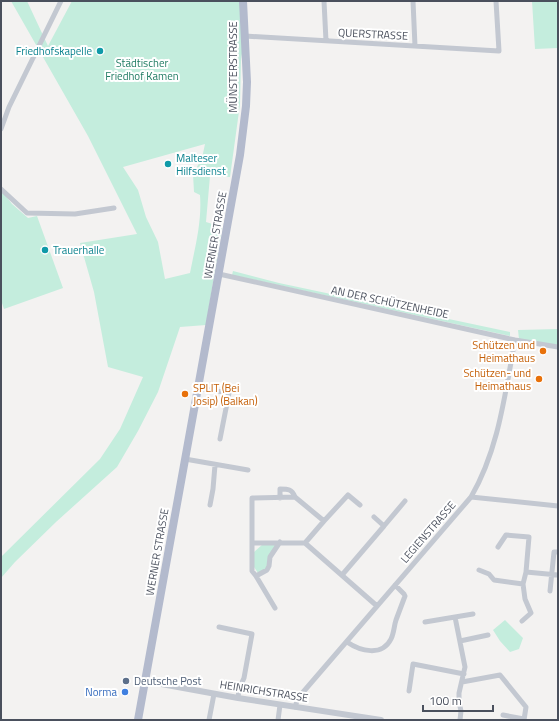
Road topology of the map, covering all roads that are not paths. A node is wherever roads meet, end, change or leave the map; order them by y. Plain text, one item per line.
1 (61, 1) edge
2 (243, 1) edge
3 (324, 1) edge
4 (413, 1) edge
5 (496, 1) edge
6 (246, 36) junction
7 (326, 41) junction
8 (415, 46) junction
9 (1, 129) edge
10 (243, 132) joint
11 (1, 189) edge
12 (114, 208) dead end
13 (218, 274) junction
14 (516, 340) junction
15 (558, 347) edge
16 (198, 388) junction
17 (220, 439) dead end
18 (185, 459) junction
19 (215, 464) junction
20 (248, 470) dead end
21 (295, 497) junction
22 (471, 497) junction
23 (280, 498) junction
24 (405, 501) dead end
25 (210, 505) dead end
26 (360, 505) dead end
27 (558, 506) edge
28 (374, 517) dead end
29 (324, 521) junction
30 (384, 526) junction
31 (280, 542) junction
32 (252, 543) junction
33 (305, 543) junction
34 (498, 547) dead end
35 (556, 552) edge
36 (479, 570) dead end
37 (526, 572) junction
38 (552, 574) junction
39 (342, 575) junction
40 (558, 575) edge
41 (256, 576) junction
42 (523, 584) junction
43 (395, 585) junction
44 (550, 591) dead end
45 (377, 606) junction
46 (275, 608) dead end
47 (474, 614) dead end
48 (455, 617) junction
49 (522, 621) dead end
50 (425, 622) dead end
51 (219, 627) dead end
52 (488, 635) dead end
53 (460, 641) junction
54 (347, 642) junction
55 (464, 674) junction
56 (145, 681) junction
57 (462, 682) junction
58 (409, 691) dead end
59 (214, 694) junction
60 (238, 698) junction
61 (280, 704) junction
62 (295, 707) junction
63 (503, 715) dead end
64 (138, 720) edge
65 (209, 720) edge
66 (278, 720) edge
67 (381, 720) edge
68 (460, 720) edge
69 (524, 720) edge

1 - 9 street
2 - 6 main road, MÜNSTERSTRASSE
3 - 7 street
4 - 8 street
5 - 8 street, QUERSTRASSE
6 - 7 street, QUERSTRASSE
6 - 10 main road, MÜNSTERSTRASSE
7 - 8 street, QUERSTRASSE
10 - 13 main road, WERNER STRASSE
11 - 12 street
13 - 14 street, AN DER SCHÜTZENHEIDE
13 - 16 main road, WERNER STRASSE
14 - 15 street, AN DER SCHÜTZENHEIDE
14 - 22 street, LEGIENSTRASSE
16 - 17 street
16 - 18 main road, WERNER STRASSE
18 - 19 street
18 - 56 main road, WERNER STRASSE
19 - 20 street
19 - 25 street
21 - 23 street
21 - 23 street
21 - 29 street
22 - 27 street
22 - 43 street, LEGIENSTRASSE
23 - 32 street
24 - 30 street
26 - 29 street
28 - 30 street
29 - 33 street
30 - 39 street
31 - 32 street
31 - 33 street
31 - 41 street
32 - 41 street
33 - 39 street
34 - 37 street
35 - 38 street
36 - 42 street
37 - 38 street
37 - 42 street
38 - 40 street
38 - 44 street
39 - 45 street
41 - 46 street
42 - 49 street
43 - 45 street, LEGIENSTRASSE
43 - 54 street
45 - 54 street, LEGIENSTRASSE
47 - 48 street
48 - 50 street
48 - 53 street
51 - 60 street
52 - 53 street
53 - 55 street
54 - 62 street, LEGIENSTRASSE
55 - 57 street
55 - 58 street
56 - 59 street, HEINRICHSTRASSE
56 - 64 main road, WERNER STRASSE
57 - 68 street
57 - 69 street
59 - 60 street, HEINRICHSTRASSE
59 - 65 street
60 - 61 street, HEINRICHSTRASSE
61 - 62 street, HEINRICHSTRASSE
61 - 66 street
62 - 67 street, HEINRICHSTRASSE
63 - 69 street

